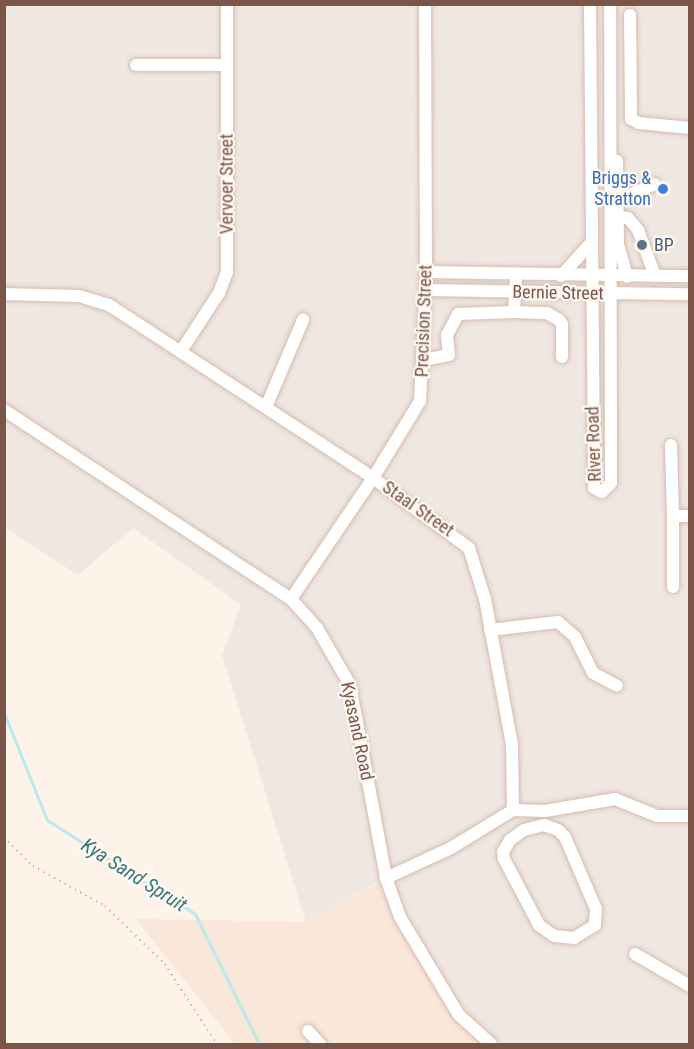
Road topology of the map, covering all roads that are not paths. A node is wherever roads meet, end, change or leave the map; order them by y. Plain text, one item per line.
1 (227, 4) edge
2 (425, 4) edge
3 (590, 4) edge
4 (610, 4) edge
5 (630, 15) dead end
6 (135, 65) dead end
7 (227, 66) junction
8 (610, 124) junction
9 (690, 128) edge
10 (655, 184) dead end
11 (618, 200) junction
12 (618, 217) junction
13 (591, 243) junction
14 (426, 272) junction
15 (516, 275) junction
16 (561, 276) junction
17 (655, 276) junction
18 (690, 276) edge
19 (590, 277) junction
20 (608, 277) junction
21 (627, 277) junction
22 (426, 290) junction
23 (515, 292) junction
24 (4, 294) edge
25 (608, 294) junction
26 (690, 294) edge
27 (590, 295) junction
28 (514, 312) junction
29 (303, 320) dead end
30 (181, 351) junction
31 (562, 357) dead end
32 (423, 360) junction
33 (266, 407) junction
34 (4, 410) edge
35 (671, 445) dead end
36 (374, 478) junction
37 (673, 516) junction
38 (690, 516) edge
39 (673, 587) dead end
40 (291, 598) junction
41 (490, 630) junction
42 (617, 686) dead end
43 (513, 810) junction
44 (690, 816) edge
45 (524, 830) junction
46 (386, 878) junction
47 (635, 954) dead end
48 (690, 986) edge
49 (308, 1031) dead end
50 (320, 1044) edge
51 (491, 1044) edge

1 - 7 street, Vervoer Street
2 - 14 street, Precision Street
3 - 13 street, River Road
4 - 8 street, River Road
5 - 9 street
6 - 7 street
7 - 30 street, Vervoer Street
8 - 11 street
8 - 20 street, River Road
10 - 11 street
11 - 12 street
12 - 17 street
12 - 21 street
13 - 16 street
13 - 19 street, River Road
14 - 15 street, Bernie Street
14 - 22 street, Precision Street
15 - 16 street, Bernie Street
15 - 23 street
16 - 19 street, Bernie Street
17 - 18 street, Bernie Street
17 - 21 street, Bernie Street
19 - 20 street, Bernie Street
19 - 27 street, River Road
20 - 21 street, Bernie Street
20 - 25 street, River Road
22 - 23 street, Bernie Street
22 - 32 street, Precision Street
23 - 27 street, Bernie Street
23 - 28 street
24 - 30 street, Staal Street
25 - 26 street, Bernie Street
25 - 27 street, Bernie Street
25 - 27 street, River Road
28 - 31 street
28 - 32 street
29 - 33 street
30 - 33 street, Staal Street
32 - 36 street, Precision Street
33 - 36 street, Staal Street
34 - 40 street, Kyasand Road
35 - 37 street
36 - 40 street, Precision Street
36 - 41 street, Staal Street
37 - 38 street
37 - 39 street
40 - 46 street, Kyasand Road
41 - 42 street
41 - 43 street, Staal Street
43 - 44 street
43 - 45 street
43 - 46 street
45 - 45 street
46 - 51 street, Kyasand Road
47 - 48 street
49 - 50 street

